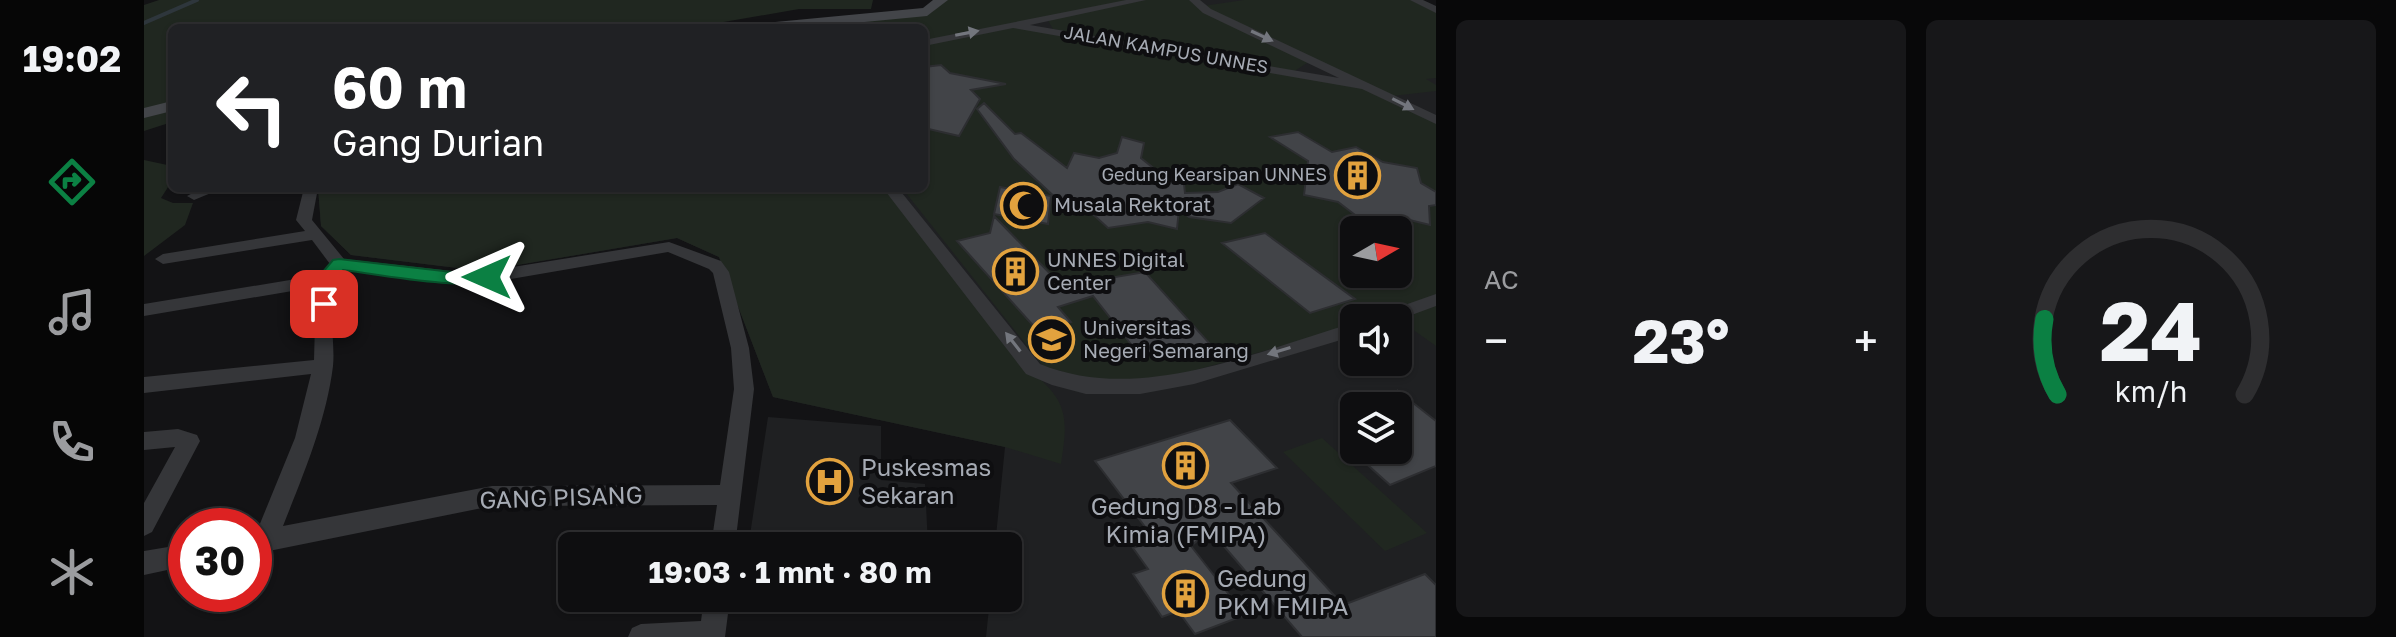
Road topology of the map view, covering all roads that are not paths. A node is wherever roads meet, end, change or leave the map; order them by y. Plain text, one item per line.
1 (941, 0) edge
2 (1141, 0) edge
3 (1194, 0) edge
4 (1415, 0) edge
5 (1436, 10) edge
6 (797, 24) edge
7 (1048, 24) junction
8 (928, 42) edge
9 (1316, 61) junction
10 (1294, 73) junction
11 (1370, 87) junction
12 (168, 107) edge
13 (144, 113) edge
14 (1436, 120) edge
15 (205, 192) edge
16 (310, 192) edge
17 (893, 192) edge
18 (194, 196) dead end
19 (313, 235) junction
20 (163, 259) dead end
21 (332, 272) junction
22 (1436, 300) edge
23 (1412, 308) edge
24 (144, 310) edge
25 (1340, 333) edge
26 (323, 366) junction
27 (144, 385) edge
28 (144, 441) edge
29 (729, 495) junction
30 (272, 515) edge
31 (144, 525) edge
32 (725, 532) edge
33 (272, 540) edge
34 (168, 558) edge
35 (144, 563) edge
36 (715, 612) edge
37 (712, 635) edge
38 (641, 637) edge

1 - 6 main road
2 - 7 street, JALAN KAMPUS UNNES
3 -> 9 street, JALAN KAMPUS UNNES
4 - 5 street
8 -> 7 street
7 - 10 street, JALAN KAMPUS UNNES
9 - 10 street, JALAN KAMPUS UNNES
9 - 11 street, JALAN KAMPUS UNNES
10 - 11 street, JALAN KAMPUS UNNES
11 -> 14 street, JALAN KAMPUS UNNES
12 - 13 main road
15 - 18 street
16 - 19 street
25 -> 17 street
19 - 20 street
19 - 21 street
21 - 24 street
21 - 26 street
21 - 29 street
22 - 23 street
26 - 27 street
26 - 30 street
28 - 31 street
29 - 32 street
29 - 33 street, GANG PISANG
34 - 35 street
36 - 37 street
37 - 38 street

